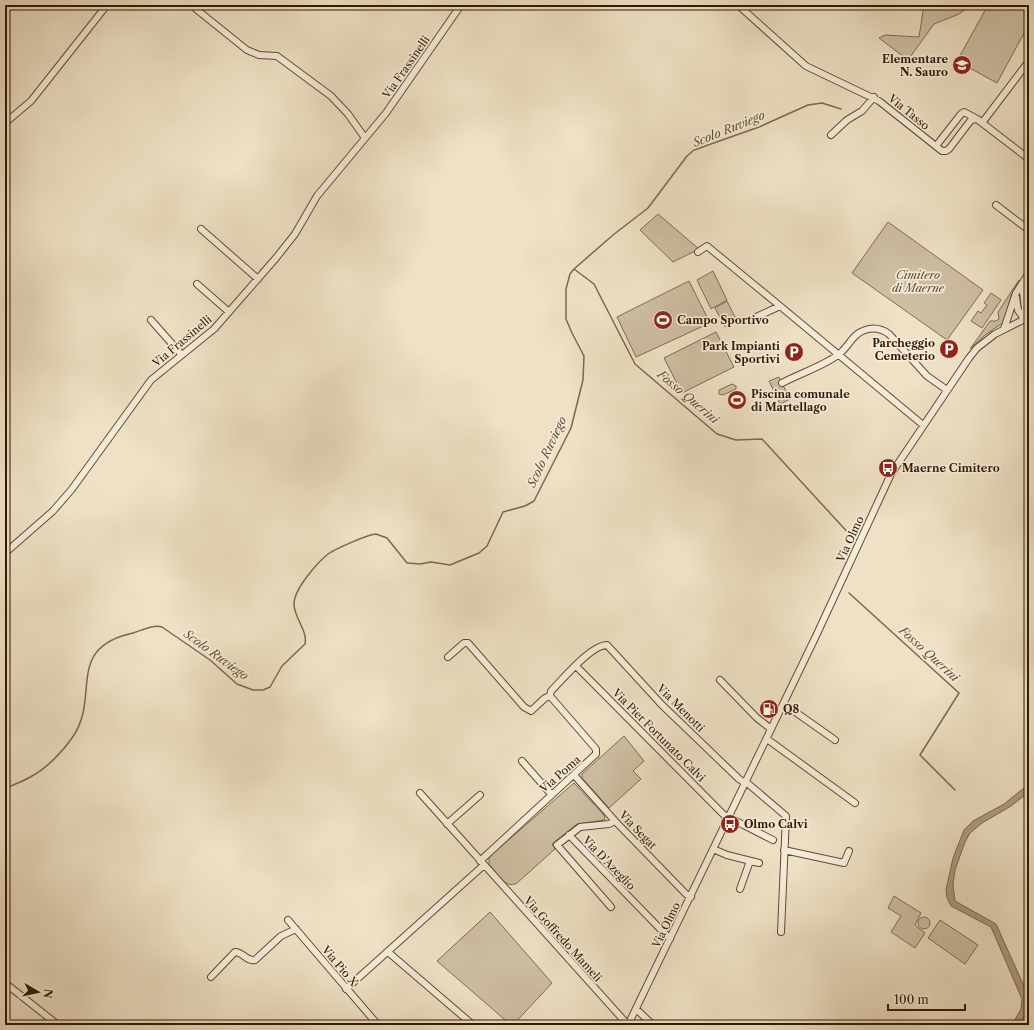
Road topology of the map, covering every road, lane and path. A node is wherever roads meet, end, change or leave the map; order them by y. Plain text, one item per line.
1 (107, 5) edge
2 (190, 5) edge
3 (461, 5) edge
4 (738, 5) edge
5 (1029, 61) edge
6 (871, 96) junction
7 (980, 121) junction
8 (5, 122) edge
9 (831, 135) dead end
10 (365, 138) junction
11 (936, 146) junction
12 (1029, 159) edge
13 (996, 205) dead end
14 (202, 228) dead end
15 (1029, 230) edge
16 (698, 252) dead end
17 (1028, 274) edge
18 (258, 279) junction
19 (1025, 283) junction
20 (197, 284) dead end
21 (1016, 294) junction
22 (1029, 297) edge
23 (780, 306) junction
24 (229, 312) junction
25 (1026, 318) edge
26 (752, 319) dead end
27 (151, 320) dead end
28 (1004, 329) junction
29 (181, 354) junction
30 (840, 354) junction
31 (782, 382) dead end
32 (947, 390) junction
33 (923, 425) junction
34 (5, 553) edge
35 (448, 657) dead end
36 (576, 666) junction
37 (720, 680) dead end
38 (550, 696) junction
39 (784, 704) junction
40 (771, 729) junction
41 (767, 739) junction
42 (835, 740) dead end
43 (522, 761) dead end
44 (574, 775) junction
45 (746, 783) junction
46 (420, 793) dead end
47 (551, 794) junction
48 (480, 795) dead end
49 (855, 803) dead end
50 (729, 818) junction
51 (615, 821) junction
52 (447, 824) junction
53 (569, 835) junction
54 (773, 840) dead end
55 (714, 849) junction
56 (784, 850) junction
57 (849, 851) dead end
58 (750, 861) junction
59 (482, 863) junction
60 (759, 863) dead end
61 (740, 888) dead end
62 (690, 897) junction
63 (611, 907) dead end
64 (288, 920) dead end
65 (296, 930) junction
66 (781, 932) dead end
67 (670, 939) junction
68 (388, 952) junction
69 (211, 977) dead end
70 (5, 983) edge
71 (346, 989) junction
72 (636, 1009) junction
73 (58, 1025) edge
74 (378, 1025) edge
75 (473, 1025) edge
76 (628, 1025) edge
77 (653, 1025) edge

1 - 8 street
2 - 10 street
3 - 10 street, Via Frassinelli
4 - 6 street, Via Tasso
5 - 7 street
6 - 9 street
6 - 11 street, Via Tasso
7 - 11 street
7 - 11 street
7 - 12 street
10 - 18 street, Via Frassinelli
13 - 15 street
14 - 18 street
16 - 23 street
17 - 19 street
17 - 21 street
18 - 24 street, Via Frassinelli
19 - 22 street
19 - 25 street
20 - 24 street
21 - 25 street
21 - 28 street
23 - 26 street
23 - 30 street
24 - 29 street, Via Frassinelli
25 - 28 street, Via Olmo
27 - 29 street
28 - 32 street, Via Olmo
29 - 34 street, Via Frassinelli
30 - 31 street
30 - 32 street
30 - 33 street
32 - 33 street, Via Olmo
33 - 39 street, Via Olmo
35 - 38 street
36 - 38 street
36 - 45 street, Via Menotti
36 - 50 street, Via Pier Fortunato Calvi
37 - 40 street
38 - 44 street, Via Poma
39 - 40 street, Via Olmo
39 - 42 street
40 - 41 street, Via Olmo
41 - 45 street, Via Olmo
41 - 49 street
43 - 47 street
44 - 47 street, Via Poma
44 - 51 street, Via Segat
45 - 50 street, Via Olmo
45 - 56 street, Via Menotti
46 - 52 street, Via Goffredo Mameli
47 - 59 street, Via Poma
48 - 52 street
50 - 54 street
50 - 55 street, Via Olmo
51 - 53 street, Via D'Azeglio
51 - 62 street, Via Segat
52 - 59 street, Via Goffredo Mameli
53 - 63 street
53 - 67 street, Via D'Azeglio
55 - 58 street
55 - 62 street, Via Olmo
56 - 57 street
56 - 66 street
58 - 60 street
58 - 61 street
59 - 68 street, Via Poma
59 - 76 street, Via Goffredo Mameli
62 - 67 street, Via Olmo
64 - 65 street, Via Pio X
65 - 69 street
65 - 71 street, Via Pio X
67 - 72 street, Via Olmo
68 - 71 street, Via Poma
68 - 75 street
70 - 73 street
71 - 74 street, Via Pio X
72 - 76 street, Via Olmo
72 - 77 street

